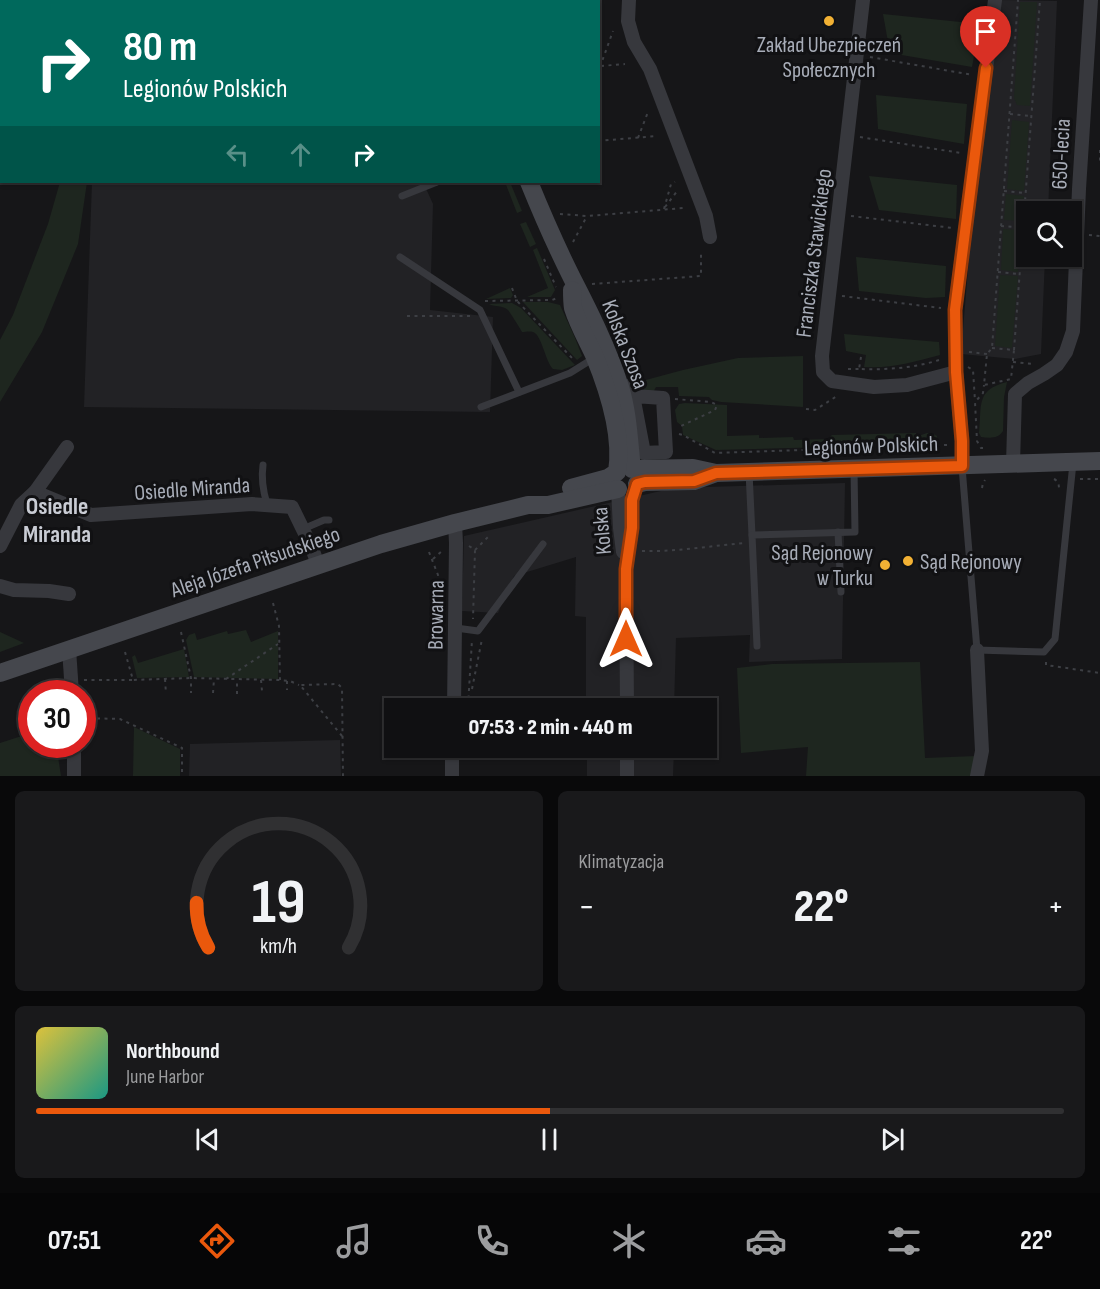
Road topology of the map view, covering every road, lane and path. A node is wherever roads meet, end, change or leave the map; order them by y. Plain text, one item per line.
1 (629, 0) edge
2 (863, 0) edge
3 (995, 0) edge
4 (1018, 0) edge
5 (1041, 0) edge
6 (1091, 0) edge
7 (613, 31) dead end
8 (861, 55) dead end
9 (600, 64) edge
10 (625, 64) dead end
11 (600, 67) edge
12 (978, 75) dead end
13 (648, 112) dead end
14 (1010, 114) junction
15 (1032, 116) junction
16 (657, 136) dead end
17 (851, 136) dead end
18 (638, 138) junction
19 (600, 141) edge
20 (1100, 150) edge
21 (969, 154) dead end
22 (1100, 162) edge
23 (675, 182) dead end
24 (434, 183) edge
25 (528, 183) edge
26 (678, 190) dead end
27 (1004, 192) junction
28 (1026, 193) junction
29 (402, 196) dead end
30 (1026, 201) edge
31 (684, 207) dead end
32 (664, 209) junction
33 (560, 214) dead end
34 (843, 215) dead end
35 (587, 216) junction
36 (1001, 226) junction
37 (1016, 227) edge
38 (960, 229) dead end
39 (1097, 235) dead end
40 (710, 237) dead end
41 (1100, 238) edge
42 (573, 242) dead end
43 (701, 254) dead end
44 (543, 255) dead end
45 (400, 257) dead end
46 (1021, 267) edge
47 (998, 272) junction
48 (570, 274) junction
49 (1020, 274) junction
50 (592, 284) dead end
51 (556, 287) dead end
52 (512, 288) dead end
53 (833, 295) dead end
54 (950, 310) dead end
55 (992, 348) junction
56 (1014, 350) junction
57 (963, 352) dead end
58 (987, 354) junction
59 (949, 356) dead end
60 (861, 357) dead end
61 (587, 362) junction
62 (1013, 362) junction
63 (1033, 364) dead end
64 (960, 368) junction
65 (984, 385) junction
66 (519, 392) junction
67 (839, 394) dead end
68 (663, 398) junction
69 (975, 402) junction
70 (481, 407) dead end
71 (806, 409) dead end
72 (665, 431) junction
73 (962, 441) junction
74 (977, 441) junction
75 (67, 447) dead end
76 (990, 448) dead end
77 (1074, 461) junction
78 (1100, 461) edge
79 (1013, 464) junction
80 (263, 465) dead end
81 (962, 466) junction
82 (854, 469) junction
83 (749, 472) junction
84 (626, 478) junction
85 (35, 492) junction
86 (267, 504) junction
87 (329, 520) dead end
88 (454, 523) junction
89 (303, 529) junction
90 (838, 532) junction
91 (490, 535) dead end
92 (752, 539) junction
93 (464, 542) dead end
94 (543, 544) dead end
95 (0, 546) edge
96 (449, 546) dead end
97 (475, 550) junction
98 (636, 551) dead end
99 (429, 552) dead end
100 (318, 565) junction
101 (626, 569) junction
102 (0, 586) edge
103 (841, 592) dead end
104 (69, 594) dead end
105 (273, 603) dead end
106 (473, 622) dead end
107 (456, 628) junction
108 (478, 631) junction
109 (181, 632) dead end
110 (279, 643) junction
111 (757, 646) dead end
112 (69, 650) junction
113 (977, 650) junction
114 (125, 652) dead end
115 (1044, 652) junction
116 (0, 673) edge
117 (1100, 673) edge
118 (191, 678) junction
119 (165, 679) junction
120 (214, 679) junction
121 (226, 679) junction
122 (71, 680) edge
123 (133, 680) junction
124 (237, 680) junction
125 (261, 680) junction
126 (280, 680) junction
127 (287, 681) junction
128 (96, 684) edge
129 (300, 685) junction
130 (287, 690) dead end
131 (262, 691) dead end
132 (191, 693) dead end
133 (213, 693) dead end
134 (166, 694) dead end
135 (237, 694) dead end
136 (453, 698) edge
137 (470, 698) dead end
138 (627, 698) edge
139 (96, 718) edge
140 (342, 736) junction
141 (74, 758) edge
142 (452, 758) edge
143 (627, 758) edge
144 (74, 776) edge
145 (182, 776) edge
146 (343, 776) edge
147 (452, 776) edge
148 (627, 776) edge
149 (977, 776) edge

1 - 40 street
2 - 64 street, Franciszka Stawickiego
3 - 64 street
4 - 14 path
5 - 15 path
6 - 79 street, 650-lecia
7 - 9 path
8 - 12 path
10 - 11 path
13 - 18 path
14 - 15 path
14 - 27 path
15 - 28 path
16 - 18 path
17 - 21 path
18 - 19 path
20 - 22 path
23 - 32 path
24 - 29 lane
25 - 48 street, Kolska Szosa
26 - 32 path
27 - 28 path
27 - 36 path
28 - 30 path
31 - 32 path
32 - 35 path
33 - 35 path
34 - 38 path
35 - 42 path
36 - 37 path
36 - 47 path
39 - 41 path
43 - 50 path
44 - 51 path
45 - 66 lane
46 - 49 path
47 - 49 path
47 - 55 path
48 - 61 street, Kolska Szosa
48 - 84 street, Kolska Szosa
49 - 56 path
52 - 61 path
53 - 54 path
55 - 56 path
55 - 58 path
56 - 62 path
57 - 58 path
58 - 65 path
59 - 60 path
61 - 66 lane
61 - 84 street, Kolska Szosa
62 - 63 path
62 - 65 path
64 - 69 path
64 - 73 street
65 - 69 path
66 - 70 lane
67 - 71 path
68 - 72 street
68 - 72 path
68 - 72 street
69 - 74 path
72 - 73 path
73 - 74 path
73 - 81 street
74 - 76 path
75 - 85 street
77 - 78 street, Legionów Polskich
77 - 79 street, Legionów Polskich
77 - 115 lane
79 - 81 street, Legionów Polskich
80 - 86 lane
81 - 82 street, Legionów Polskich
81 - 113 lane
82 - 83 street, Legionów Polskich
82 - 90 lane
83 - 84 street, Legionów Polskich
83 - 92 lane
84 - 88 street, Aleja Józefa Piłsudskiego
84 - 101 street, Kolska
84 - 101 street, Kolska
85 - 86 street, Osiedle Miranda
85 - 95 street
86 - 89 street, Osiedle Miranda
87 - 89 lane
88 - 100 street, Aleja Józefa Piłsudskiego
88 - 107 street, Browarna
89 - 100 street, Osiedle Miranda
90 - 92 lane
90 - 103 lane
91 - 97 path
92 - 98 path
92 - 111 lane
93 - 97 path
94 - 108 lane
96 - 99 path
97 - 106 path
100 - 112 street, Aleja Józefa Piłsudskiego
101 - 138 street, Kolska
102 - 104 street
105 - 110 path
107 - 108 lane
107 - 136 street, Browarna
108 - 137 path
109 - 118 path
110 - 121 path
110 - 126 path
112 - 116 street, Aleja Józefa Piłsudskiego
112 - 122 street
113 - 115 lane
113 - 149 street
114 - 123 path
115 - 117 path
118 - 119 path
118 - 120 path
118 - 132 path
119 - 123 path
119 - 134 path
120 - 121 path
120 - 133 path
121 - 124 path
123 - 128 path
124 - 125 path
124 - 135 path
125 - 126 path
125 - 131 path
126 - 127 path
127 - 129 path
127 - 130 path
129 - 140 path
129 - 140 path
139 - 145 path
140 - 146 path
141 - 144 street
142 - 147 street
143 - 148 street

